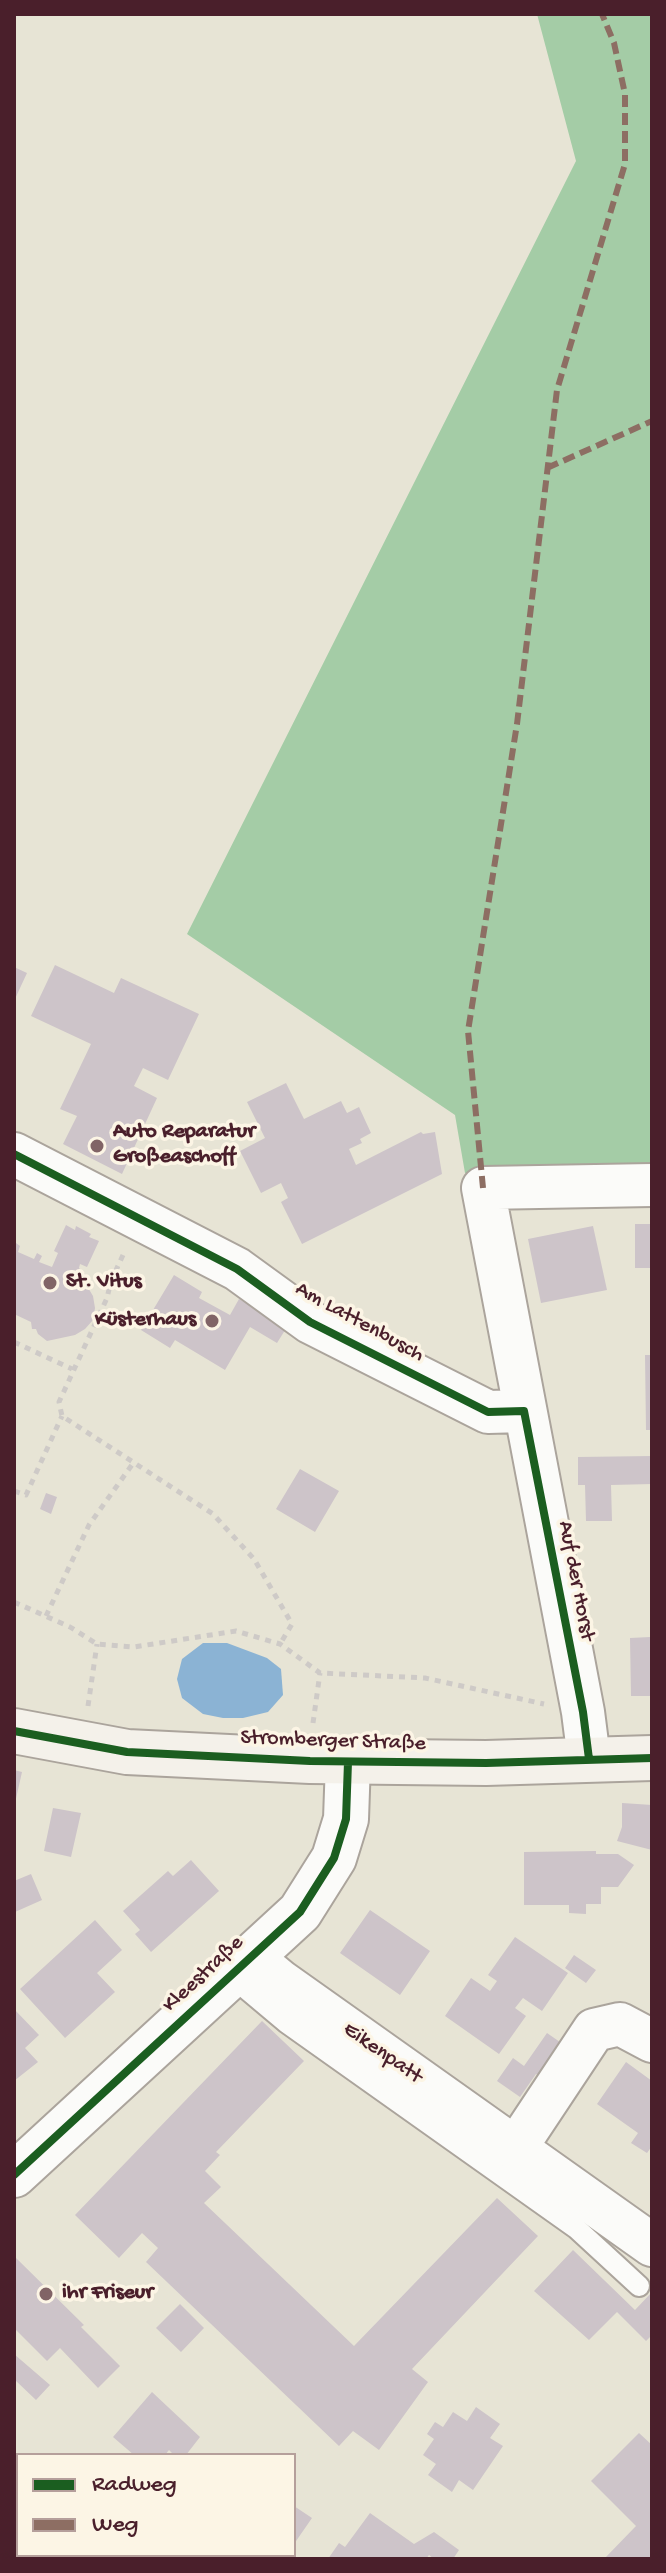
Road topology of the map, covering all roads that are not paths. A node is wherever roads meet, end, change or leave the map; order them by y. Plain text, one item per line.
1 (14, 1154) edge
2 (652, 1185) edge
3 (524, 1411) junction
4 (14, 1731) edge
5 (652, 1758) edge
6 (589, 1759) junction
7 (329, 1761) junction
8 (241, 1966) junction
9 (652, 2041) edge
10 (515, 2149) junction
11 (14, 2175) edge
12 (652, 2245) edge
13 (639, 2286) dead end

1 - 3 street, Am Lattenbusch
2 - 3 street, Auf der Horst
3 - 6 street, Auf der Horst
4 - 7 main road, Stromberger Straße
5 - 6 main road, Stromberger Straße
6 - 7 main road, Stromberger Straße
7 - 8 street, Kleestraße
8 - 10 street, Eikenpatt
8 - 11 street, Kleestraße
8 - 13 lane
9 - 10 street
10 - 12 street, Eikenpatt

